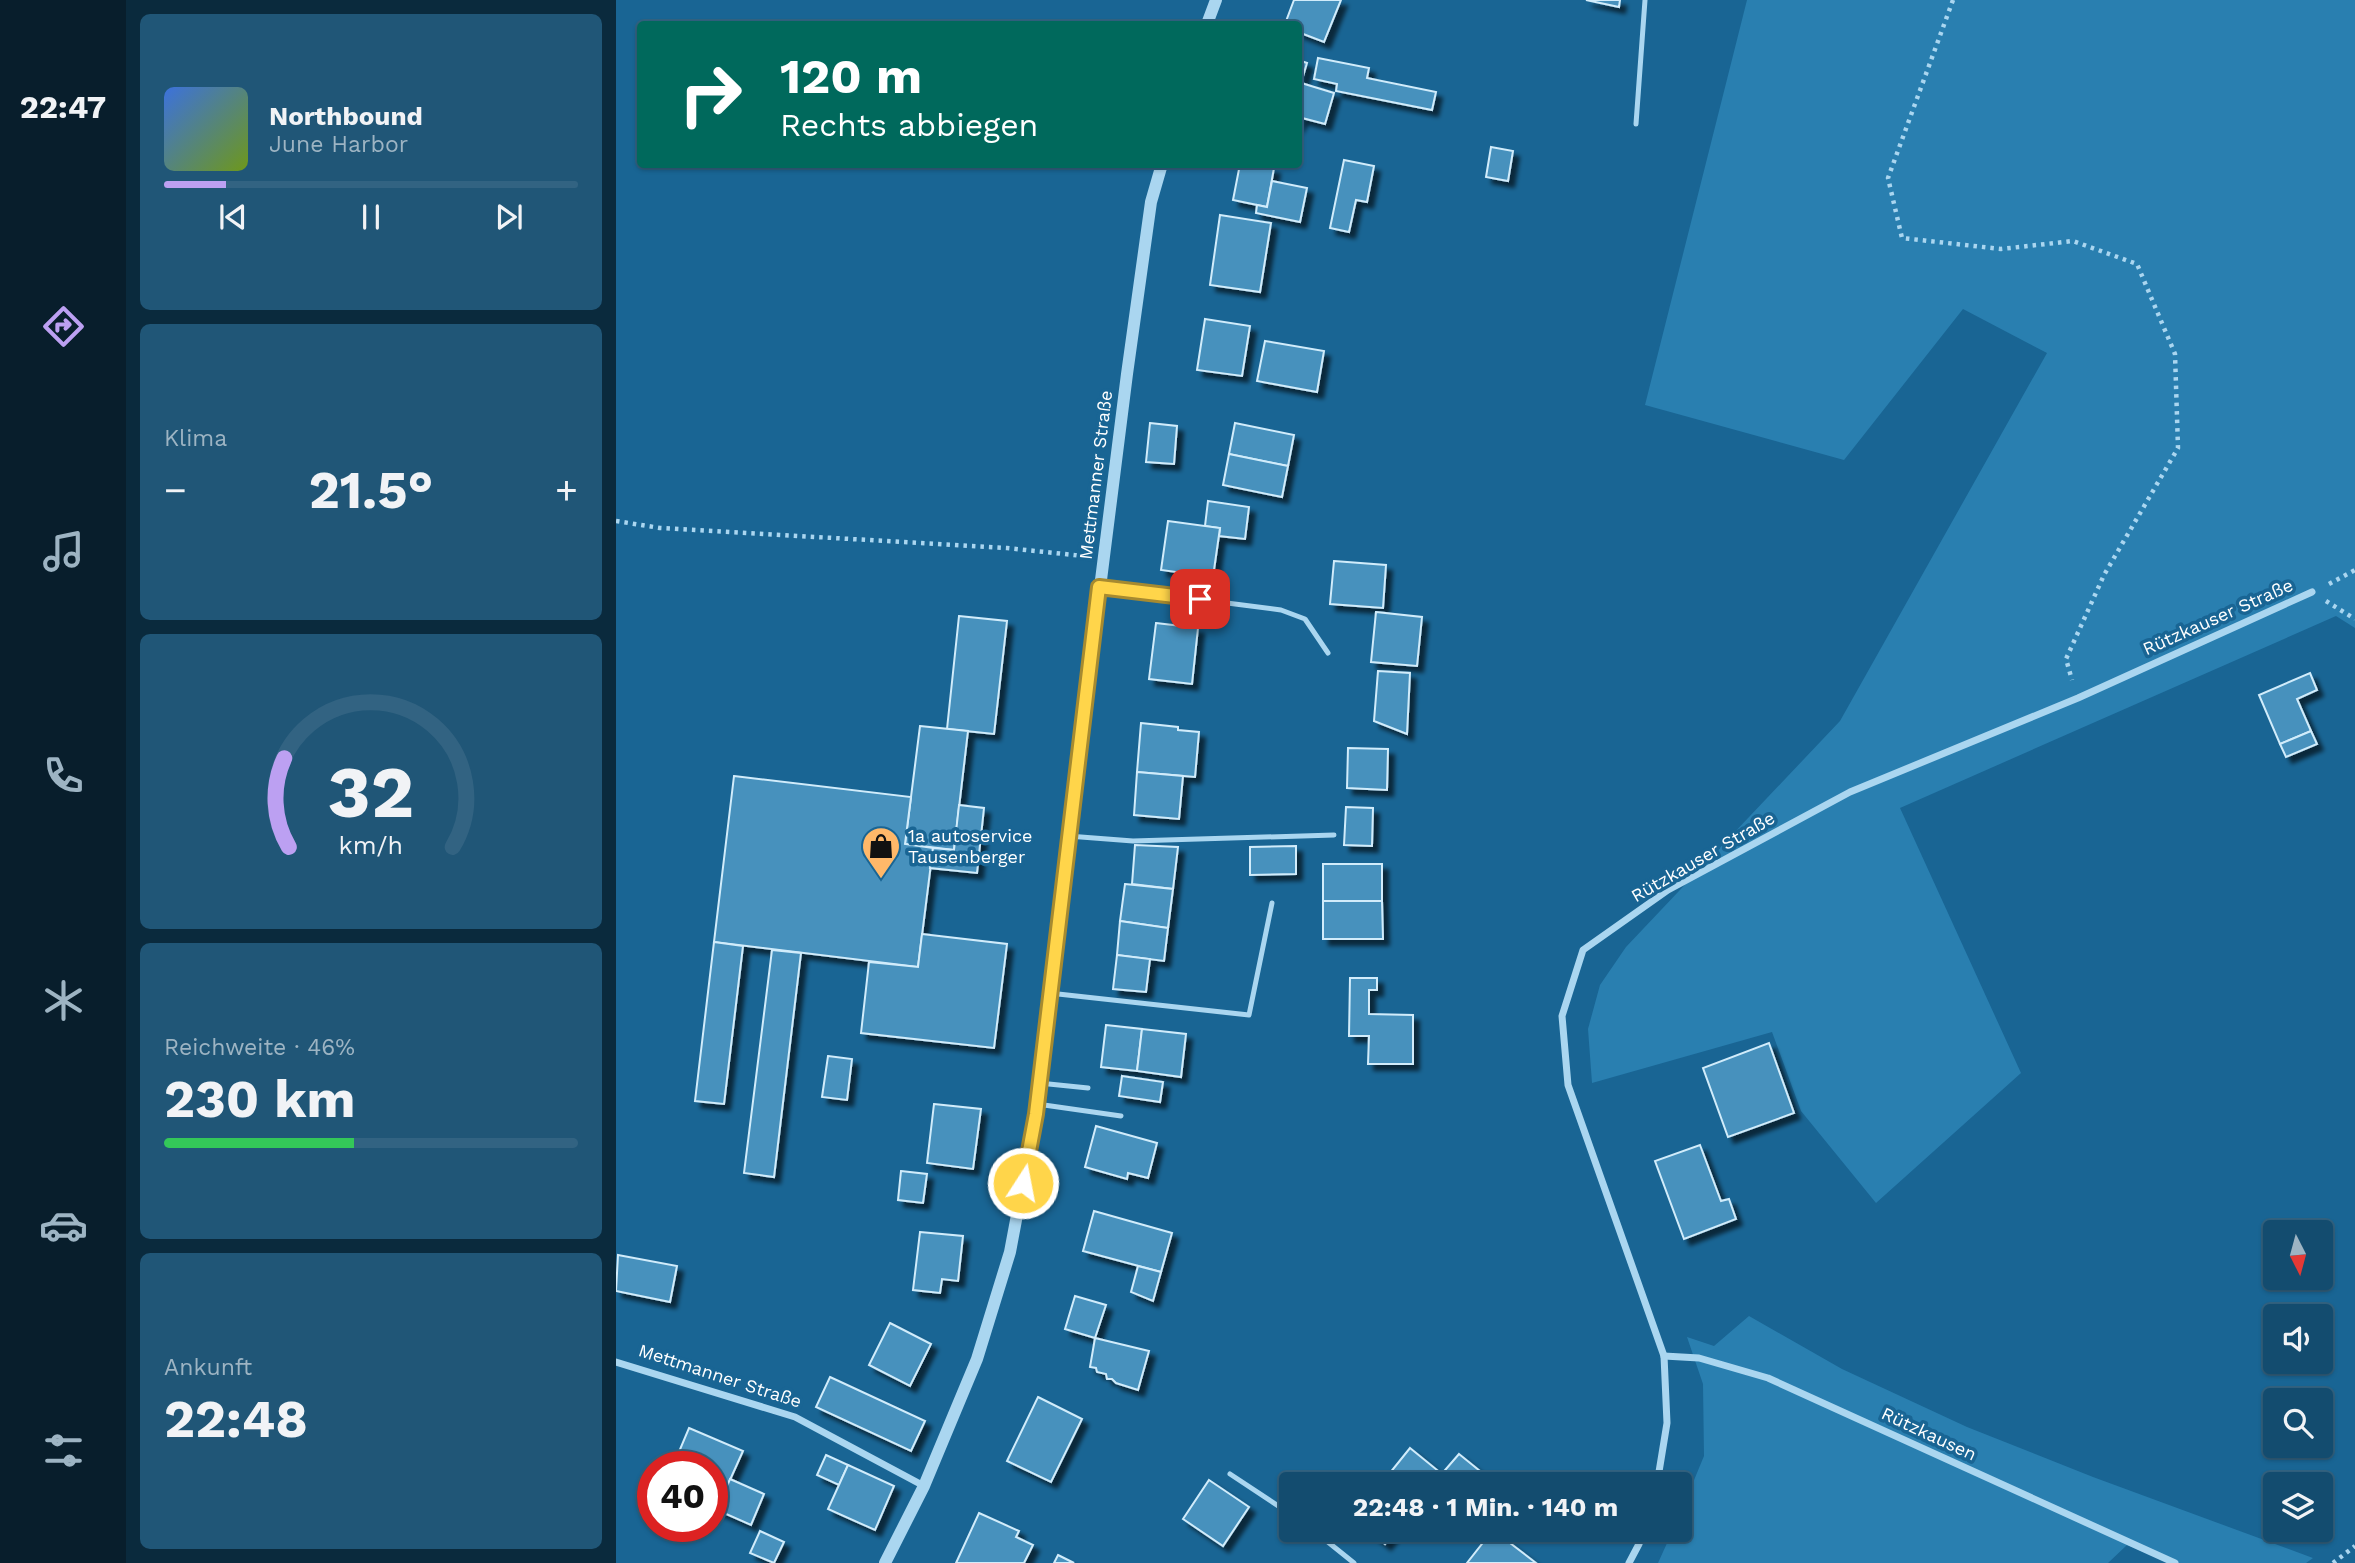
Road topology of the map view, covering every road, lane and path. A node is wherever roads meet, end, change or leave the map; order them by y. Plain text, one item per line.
1 (1216, 0) edge
2 (1645, 0) edge
3 (1953, 0) edge
4 (1208, 21) edge
5 (1636, 124) dead end
6 (1161, 168) edge
7 (616, 522) edge
8 (1104, 559) junction
9 (2355, 570) edge
10 (1099, 587) junction
11 (2312, 592) junction
12 (2355, 619) edge
13 (1328, 653) dead end
14 (2078, 698) junction
15 (1334, 835) dead end
16 (1068, 836) junction
17 (1272, 903) dead end
18 (1049, 993) junction
19 (1039, 1083) junction
20 (1088, 1088) dead end
21 (1037, 1104) junction
22 (1121, 1116) dead end
23 (1664, 1356) junction
24 (616, 1362) edge
25 (1659, 1472) edge
26 (1230, 1474) dead end
27 (924, 1486) junction
28 (1279, 1506) edge
29 (1328, 1542) edge
30 (1640, 1542) edge
31 (2355, 1546) edge
32 (885, 1563) edge
33 (1354, 1563) edge
34 (1629, 1563) edge
35 (2175, 1563) edge
36 (2333, 1563) edge

1 - 4 street
2 - 5 lane
3 - 14 path
6 - 8 street, Mettmanner Straße
7 - 8 path
8 - 10 street, Mettmanner Straße
9 - 11 path
10 - 13 lane
10 - 16 street, Mettmanner Straße
11 - 12 path
11 - 14 street, Rützkauser Straße
14 - 23 street, Rützkauser Straße
15 - 16 lane
16 - 18 street, Mettmanner Straße
17 - 18 lane
18 - 19 street, Mettmanner Straße
19 - 20 lane
19 - 21 street, Mettmanner Straße
21 - 22 lane
21 - 27 street, Mettmanner Straße
23 - 25 street, Rützkauser Straße
23 - 35 street, Rützkausen
24 - 27 street, Mettmanner Straße
26 - 28 lane
27 - 32 street, Mettmanner Straße
29 - 33 lane
30 - 34 street
31 - 36 path

